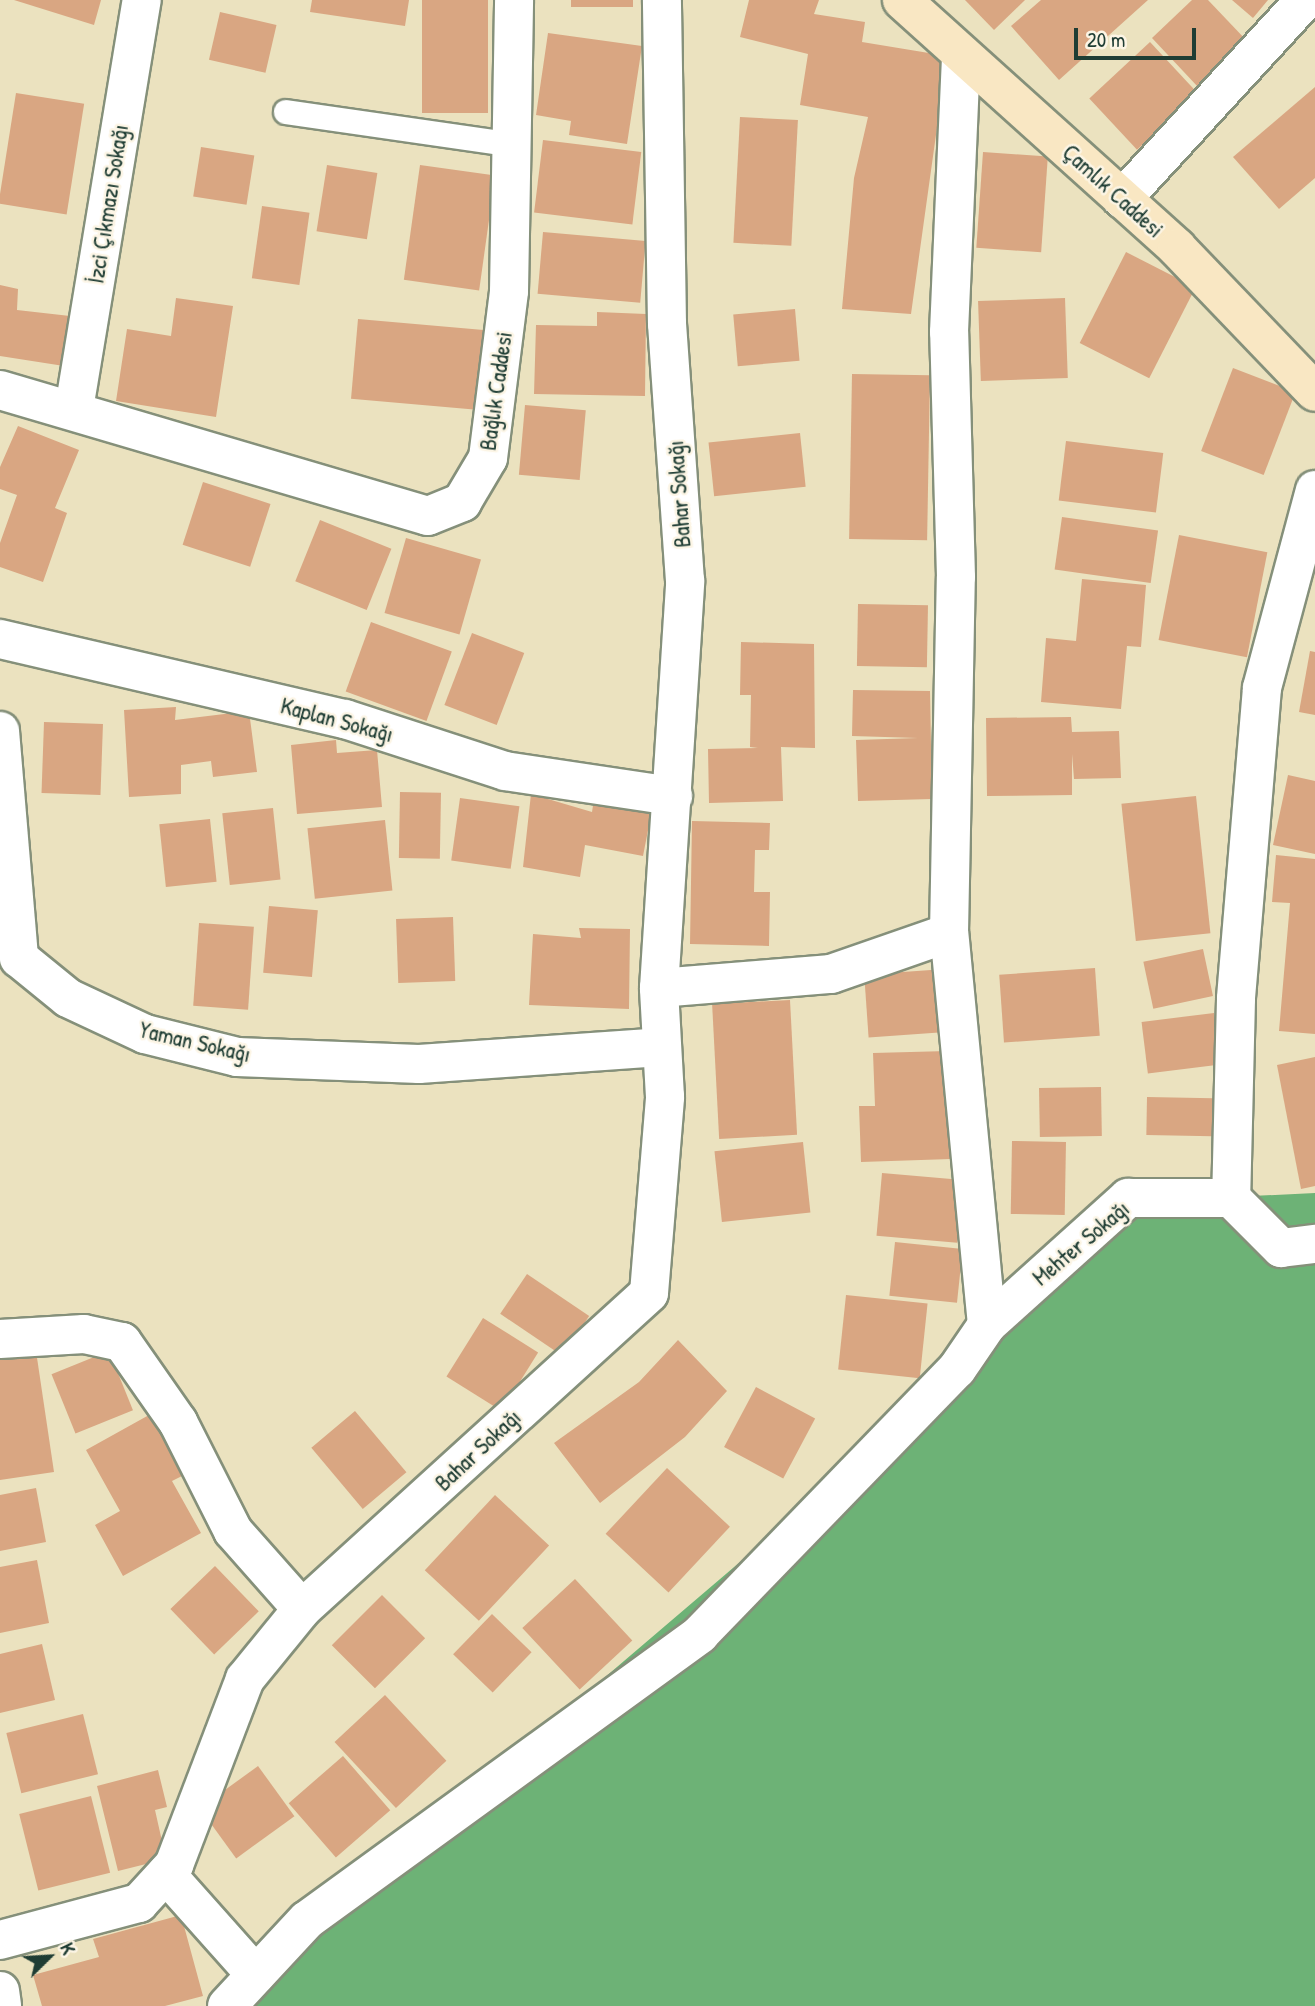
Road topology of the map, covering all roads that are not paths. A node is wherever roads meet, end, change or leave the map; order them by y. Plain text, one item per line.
1 (142, 0) edge
2 (514, 0) edge
3 (662, 0) edge
4 (902, 0) edge
5 (1305, 0) edge
6 (961, 57) junction
7 (286, 113) dead end
8 (516, 145) junction
9 (1122, 200) junction
10 (1312, 382) edge
11 (0, 390) edge
12 (74, 409) junction
13 (1315, 490) edge
14 (0, 639) edge
15 (0, 731) edge
16 (673, 796) junction
17 (949, 933) junction
18 (659, 988) junction
19 (660, 1047) junction
20 (1231, 1198) junction
21 (1315, 1244) edge
22 (988, 1325) junction
23 (0, 1339) edge
24 (302, 1609) junction
25 (166, 1874) junction
26 (0, 1940) edge
27 (256, 1975) junction
28 (0, 1991) edge
29 (2, 2006) edge
30 (228, 2006) edge

1 - 12 street, İzci Çıkmazı Sokağı
2 - 8 street, Bağlık Caddesi
3 - 16 street, Bahar Sokağı
4 - 6 street, Çamlık Caddesi
5 - 9 street
6 - 9 street, Çamlık Caddesi
6 - 17 street
7 - 8 lane
8 - 12 street, Bağlık Caddesi
9 - 10 street, Çamlık Caddesi
11 - 12 street, Bağlık Caddesi
13 - 20 street
14 - 16 street, Kaplan Sokağı
15 - 19 street, Yaman Sokağı
16 - 18 street, Bahar Sokağı
17 - 18 street
17 - 22 street
18 - 19 street, Bahar Sokağı
19 - 24 street, Bahar Sokağı
20 - 21 street
20 - 22 street, Mehter Sokağı
22 - 27 street, Mehter Sokağı
23 - 24 street
24 - 25 street, Bahar Sokağı
25 - 26 street, Bahar Sokağı
25 - 27 street
27 - 30 street, Mehter Sokağı
28 - 29 street

